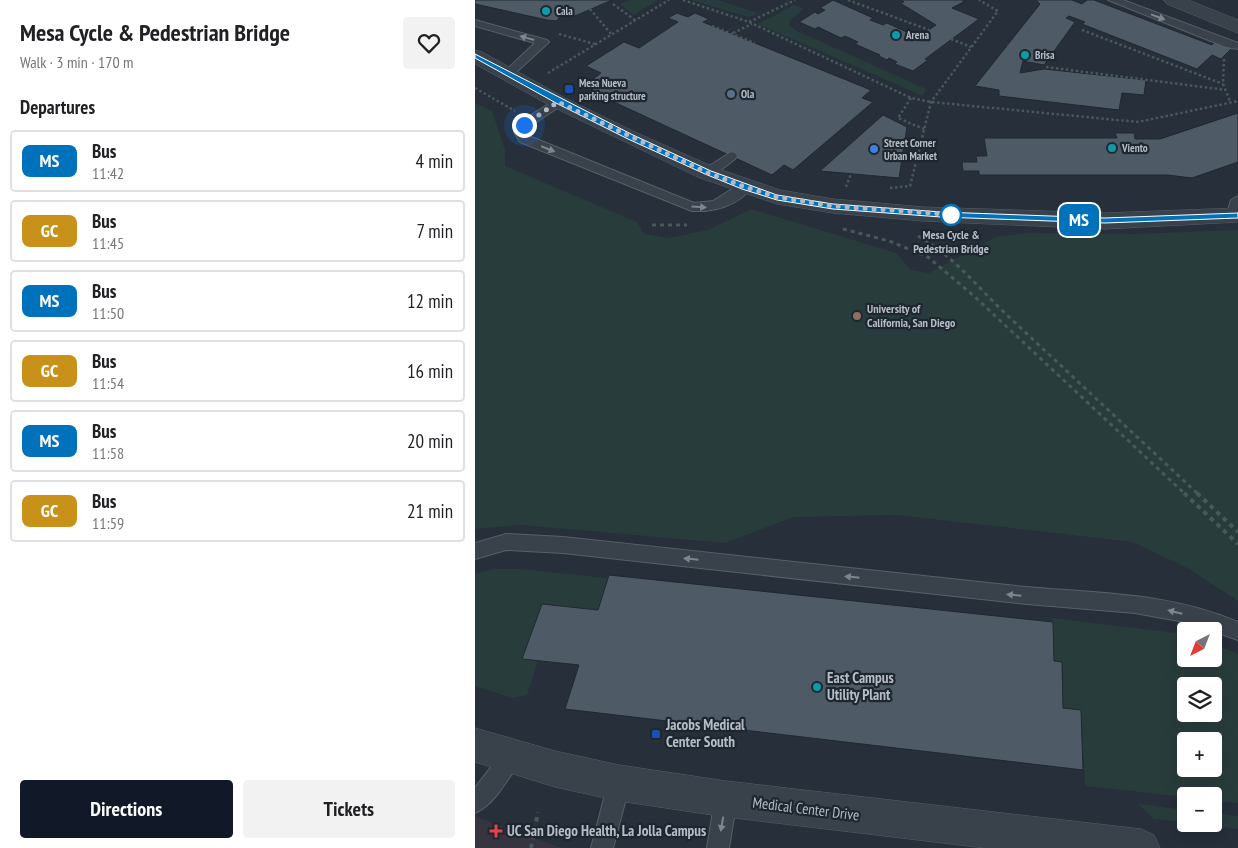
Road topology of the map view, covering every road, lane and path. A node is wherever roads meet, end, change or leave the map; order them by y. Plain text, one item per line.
1 (669, 0) edge
2 (683, 0) edge
3 (795, 0) edge
4 (848, 0) edge
5 (979, 0) edge
6 (1113, 0) edge
7 (1173, 0) edge
8 (613, 4) dead end
9 (590, 9) dead end
10 (635, 21) junction
11 (749, 22) junction
12 (475, 23) edge
13 (753, 24) junction
14 (712, 26) dead end
15 (1238, 27) edge
16 (929, 30) dead end
17 (1082, 30) dead end
18 (551, 31) dead end
19 (733, 33) junction
20 (612, 35) junction
21 (951, 40) dead end
22 (755, 43) dead end
23 (595, 44) junction
24 (1238, 46) edge
25 (971, 47) junction
26 (475, 56) edge
27 (1224, 56) dead end
28 (1047, 67) dead end
29 (507, 74) junction
30 (547, 74) dead end
31 (1223, 84) junction
32 (475, 88) edge
33 (1226, 90) junction
34 (911, 98) junction
35 (1230, 101) junction
36 (1238, 101) edge
37 (558, 102) junction
38 (931, 102) junction
39 (516, 112) dead end
40 (898, 118) junction
41 (895, 121) dead end
42 (924, 129) junction
43 (731, 156) dead end
44 (708, 173) junction
45 (851, 174) dead end
46 (745, 187) junction
47 (882, 189) dead end
48 (844, 194) dead end
49 (1236, 210) edge
50 (856, 234) dead end
51 (942, 251) dead end
52 (1238, 532) edge
53 (1238, 544) edge
54 (475, 551) edge
55 (1238, 631) edge
56 (475, 745) edge
57 (512, 756) junction
58 (619, 783) junction
59 (727, 800) junction
60 (475, 802) edge
61 (538, 812) dead end
62 (1096, 845) edge
63 (531, 848) edge
64 (602, 848) edge
65 (718, 848) edge
66 (1141, 848) edge

1 - 10 path
2 - 11 path
3 - 11 path
4 - 16 path
5 - 25 path
6 -> 24 lane
7 - 15 street
8 - 10 path
9 - 20 path
10 - 20 path
11 - 13 path
29 -> 12 lane
13 - 19 path
13 - 34 path
14 - 19 path
17 - 31 path
18 - 23 path
19 - 22 path
20 - 23 path
21 - 25 path
23 - 30 path
25 - 38 path
26 - 29 street
27 - 31 path
28 - 33 path
29 - 37 street
31 - 33 path
32 - 39 path
33 - 35 path
34 - 38 path
34 - 40 path
35 - 36 path
35 - 38 path
37 - 44 street
37 -> 46 lane
38 - 42 path
40 - 41 path
40 - 42 path
42 - 47 path
43 - 44 lane
44 - 46 street
45 - 48 path
46 - 49 street
50 - 53 path
51 - 52 path
55 -> 54 lane
56 - 57 street, Medical Center Drive
57 - 58 street, Medical Center Drive
57 - 60 lane
58 - 59 street, Medical Center Drive
58 - 64 lane
59 - 62 street, Medical Center Drive
59 -> 65 lane
61 - 63 path
62 - 66 street, Medical Center Drive

